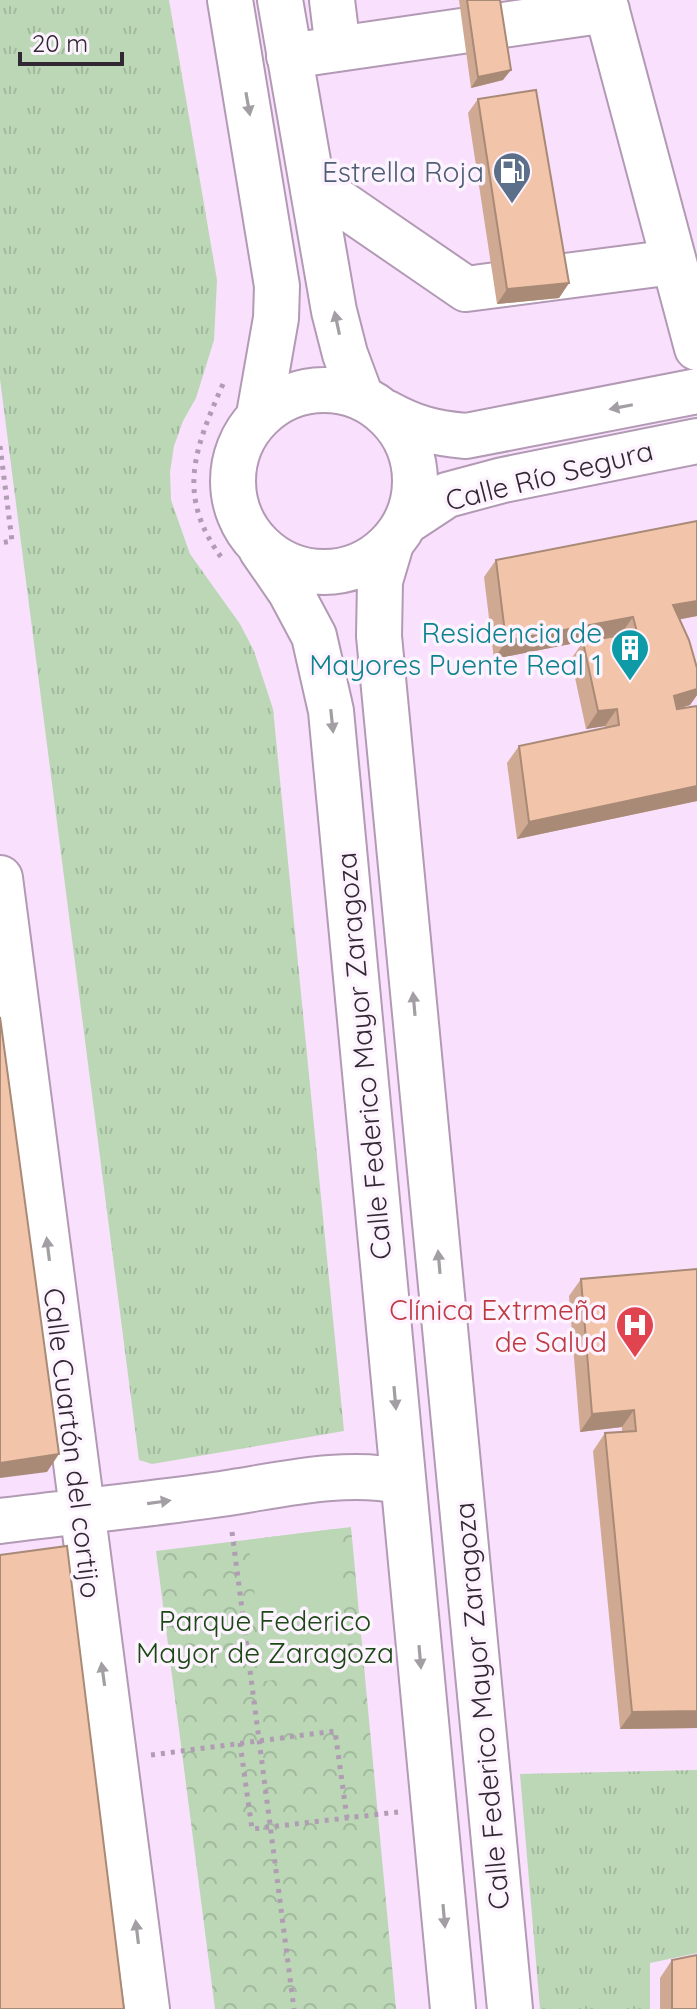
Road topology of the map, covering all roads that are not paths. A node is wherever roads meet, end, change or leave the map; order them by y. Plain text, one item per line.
1 (230, 0) edge
2 (280, 0) edge
3 (332, 0) edge
4 (605, 5) edge
5 (338, 49) junction
6 (289, 56) junction
7 (313, 184) junction
8 (673, 262) junction
9 (697, 348) edge
10 (697, 391) edge
11 (373, 404) junction
12 (259, 415) junction
13 (697, 441) edge
14 (398, 533) junction
15 (246, 559) junction
16 (0, 878) edge
17 (403, 1482) junction
18 (82, 1513) junction
19 (0, 1521) edge
20 (147, 2009) edge
21 (453, 2009) edge
22 (510, 2009) edge

1 -> 12 main road
2 - 6 main road
3 - 5 main road
4 - 5 main road
4 - 8 main road
5 - 6 main road
6 - 7 main road
7 - 8 main road
11 -> 7 main road
8 - 9 main road
10 -> 11 main road, Calle Río Segura
11 - 12 main road
11 - 14 main road
12 - 15 main road
13 - 14 main road, Calle Río Segura
14 - 15 main road
22 -> 14 main road, Calle Federico Mayor Zaragoza
15 -> 17 main road, Calle Federico Mayor Zaragoza
18 -> 16 main road, Calle Cuartón del cortijo
18 -> 17 main road
17 -> 21 main road, Calle Federico Mayor Zaragoza
18 - 19 main road
20 -> 18 main road, Calle Cuartón del cortijo

